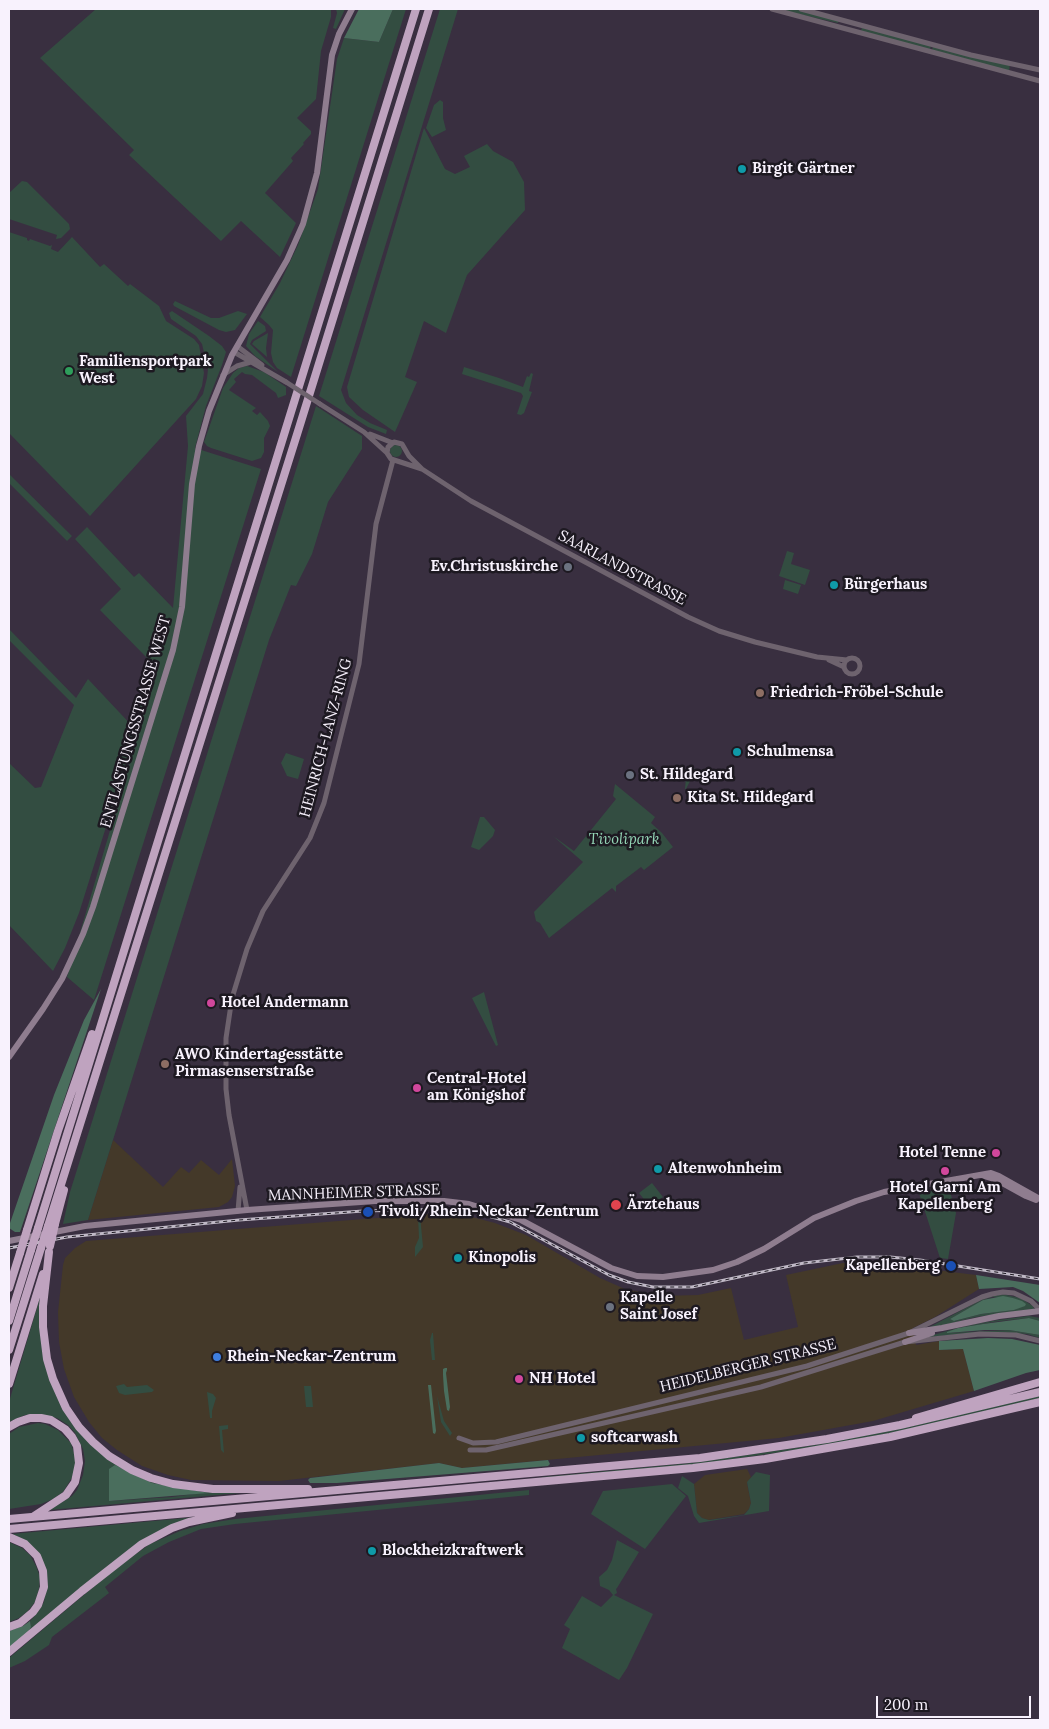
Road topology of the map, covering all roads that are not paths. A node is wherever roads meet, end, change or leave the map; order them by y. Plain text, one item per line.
1 (352, 9) edge
2 (416, 9) edge
3 (429, 9) edge
4 (772, 9) edge
5 (801, 9) edge
6 (1040, 70) edge
7 (1040, 81) edge
8 (235, 349) junction
9 (251, 362) junction
10 (266, 369) junction
11 (222, 375) junction
12 (364, 432) junction
13 (393, 443) junction
14 (404, 450) junction
15 (387, 453) junction
16 (395, 460) junction
17 (422, 469) junction
18 (824, 658) junction
19 (847, 660) junction
20 (844, 667) junction
21 (104, 1010) junction
22 (9, 1058) edge
23 (241, 1184) junction
24 (1040, 1200) edge
25 (247, 1210) junction
26 (238, 1211) junction
27 (51, 1225) junction
28 (39, 1231) junction
29 (9, 1241) edge
30 (49, 1249) junction
31 (16, 1264) junction
32 (9, 1278) edge
33 (9, 1288) edge
34 (1038, 1308) edge
35 (9, 1321) edge
36 (942, 1328) junction
37 (909, 1334) junction
38 (1040, 1341) edge
39 (905, 1342) junction
40 (9, 1350) edge
41 (1040, 1382) edge
42 (9, 1384) edge
43 (1040, 1392) edge
44 (1040, 1402) edge
45 (900, 1425) junction
46 (9, 1427) edge
47 (459, 1438) dead end
48 (470, 1450) dead end
49 (334, 1491) junction
50 (273, 1505) junction
51 (32, 1517) junction
52 (9, 1519) edge
53 (9, 1529) edge
54 (9, 1537) edge
55 (9, 1627) edge
56 (9, 1652) edge

1 - 8 main road, ENTLASTUNGSSTRASSE WEST
2 - 21 highway
3 - 27 highway
4 - 7 street
5 - 6 street
8 - 9 street
8 - 10 street
8 - 11 main road, ENTLASTUNGSSTRASSE WEST
9 - 10 street
9 - 11 street
10 - 12 street, bridge
11 - 22 main road, ENTLASTUNGSSTRASSE WEST
12 - 13 street
12 - 15 street
13 - 14 street
13 - 15 street
14 - 16 street
14 - 17 street, SAARLANDSTRASSE
15 - 16 street
16 - 17 street, SAARLANDSTRASSE
16 - 23 street, HEINRICH-LANZ-RING
17 - 18 street, SAARLANDSTRASSE
18 - 19 street, SAARLANDSTRASSE
18 - 20 street, SAARLANDSTRASSE
19 - 20 street
19 - 20 street
21 - 28 highway
21 - 31 highway, bridge
23 - 25 street, HEINRICH-LANZ-RING
23 - 26 street, HEINRICH-LANZ-RING
24 - 25 main road, MANNHEIMER STRASSE
25 - 26 main road, MANNHEIMER STRASSE
26 - 28 main road, MANNHEIMER STRASSE
27 - 30 highway, bridge
27 - 40 highway, bridge
28 - 29 main road, MANNHEIMER STRASSE
28 - 35 highway, bridge
30 - 42 highway
30 - 49 highway
31 - 32 highway
31 - 33 highway
34 - 36 main road, HEIDELBERGER STRASSE
34 - 37 street, HEIDELBERGER STRASSE
36 - 37 main road
36 - 39 main road
37 - 47 street, HEIDELBERGER STRASSE
38 - 39 street, HEIDELBERGER STRASSE
39 - 48 street, HEIDELBERGER STRASSE
41 - 45 highway
43 - 45 highway
44 - 50 highway
45 - 49 highway
46 - 51 highway
49 - 51 highway
50 - 53 highway
50 - 56 highway
51 - 52 highway
54 - 55 highway

